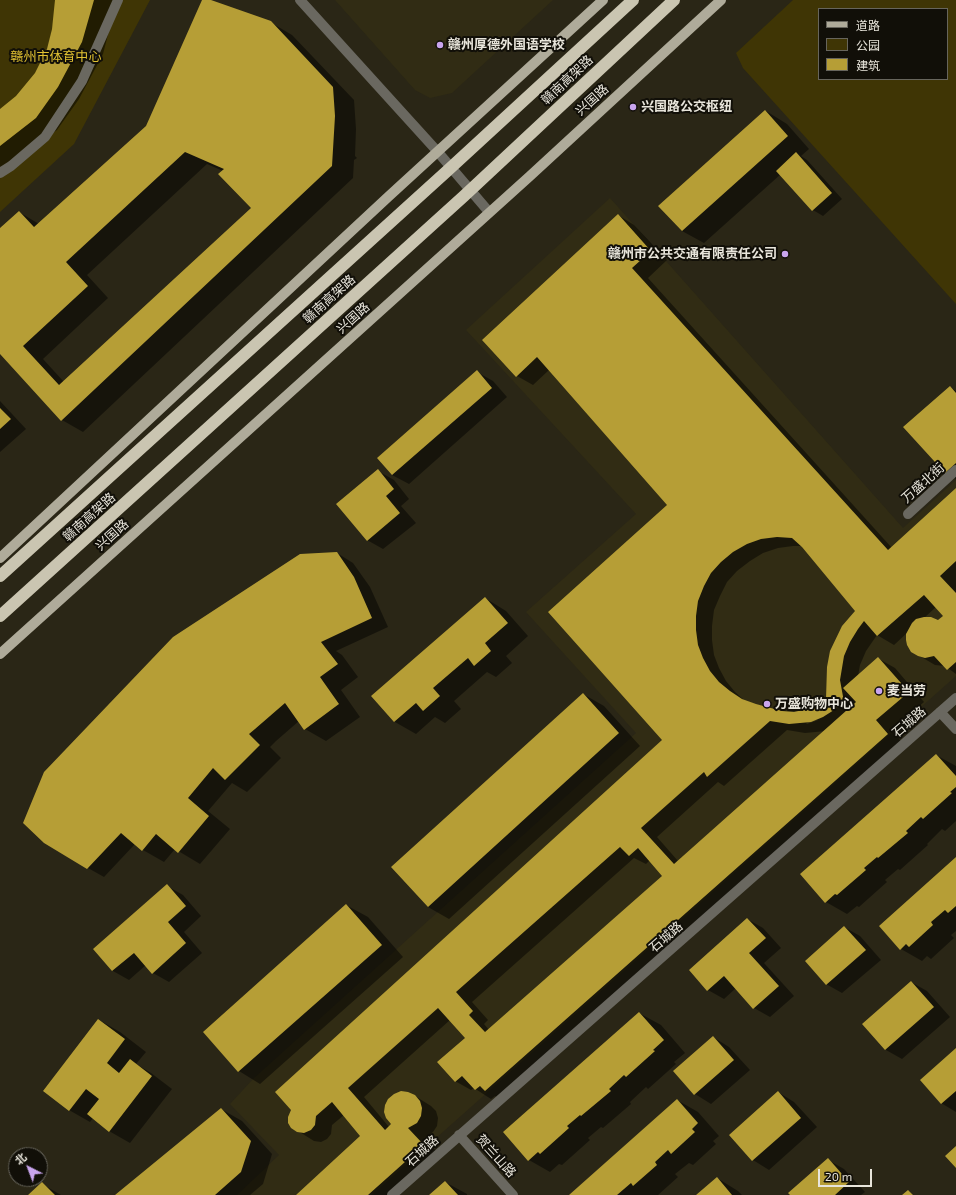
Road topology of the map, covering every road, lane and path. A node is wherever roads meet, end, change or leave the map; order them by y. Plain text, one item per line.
1 (118, 0) edge
2 (300, 0) edge
3 (603, 0) edge
4 (633, 0) edge
5 (674, 0) edge
6 (721, 0) edge
7 (437, 151) junction
8 (0, 173) edge
9 (489, 212) junction
10 (956, 470) edge
11 (908, 514) dead end
12 (0, 558) edge
13 (0, 576) edge
14 (0, 616) edge
15 (0, 654) edge
16 (956, 698) edge
17 (940, 712) junction
18 (956, 729) edge
19 (459, 1135) junction
20 (392, 1195) edge
21 (513, 1195) edge

1 - 8 street
2 - 7 street
3 - 7 main road
4 - 13 highway, 赣南高架路, bridge
5 - 14 highway, 赣南高架路, bridge
6 - 9 main road, 兴国路
7 - 9 street
7 - 12 main road
9 - 15 main road, 兴国路
10 - 11 street, 万盛北街
16 - 17 street, 石城路
17 - 18 street
17 - 19 street, 石城路
19 - 20 street, 石城路
19 - 21 street, 贺兰山路

